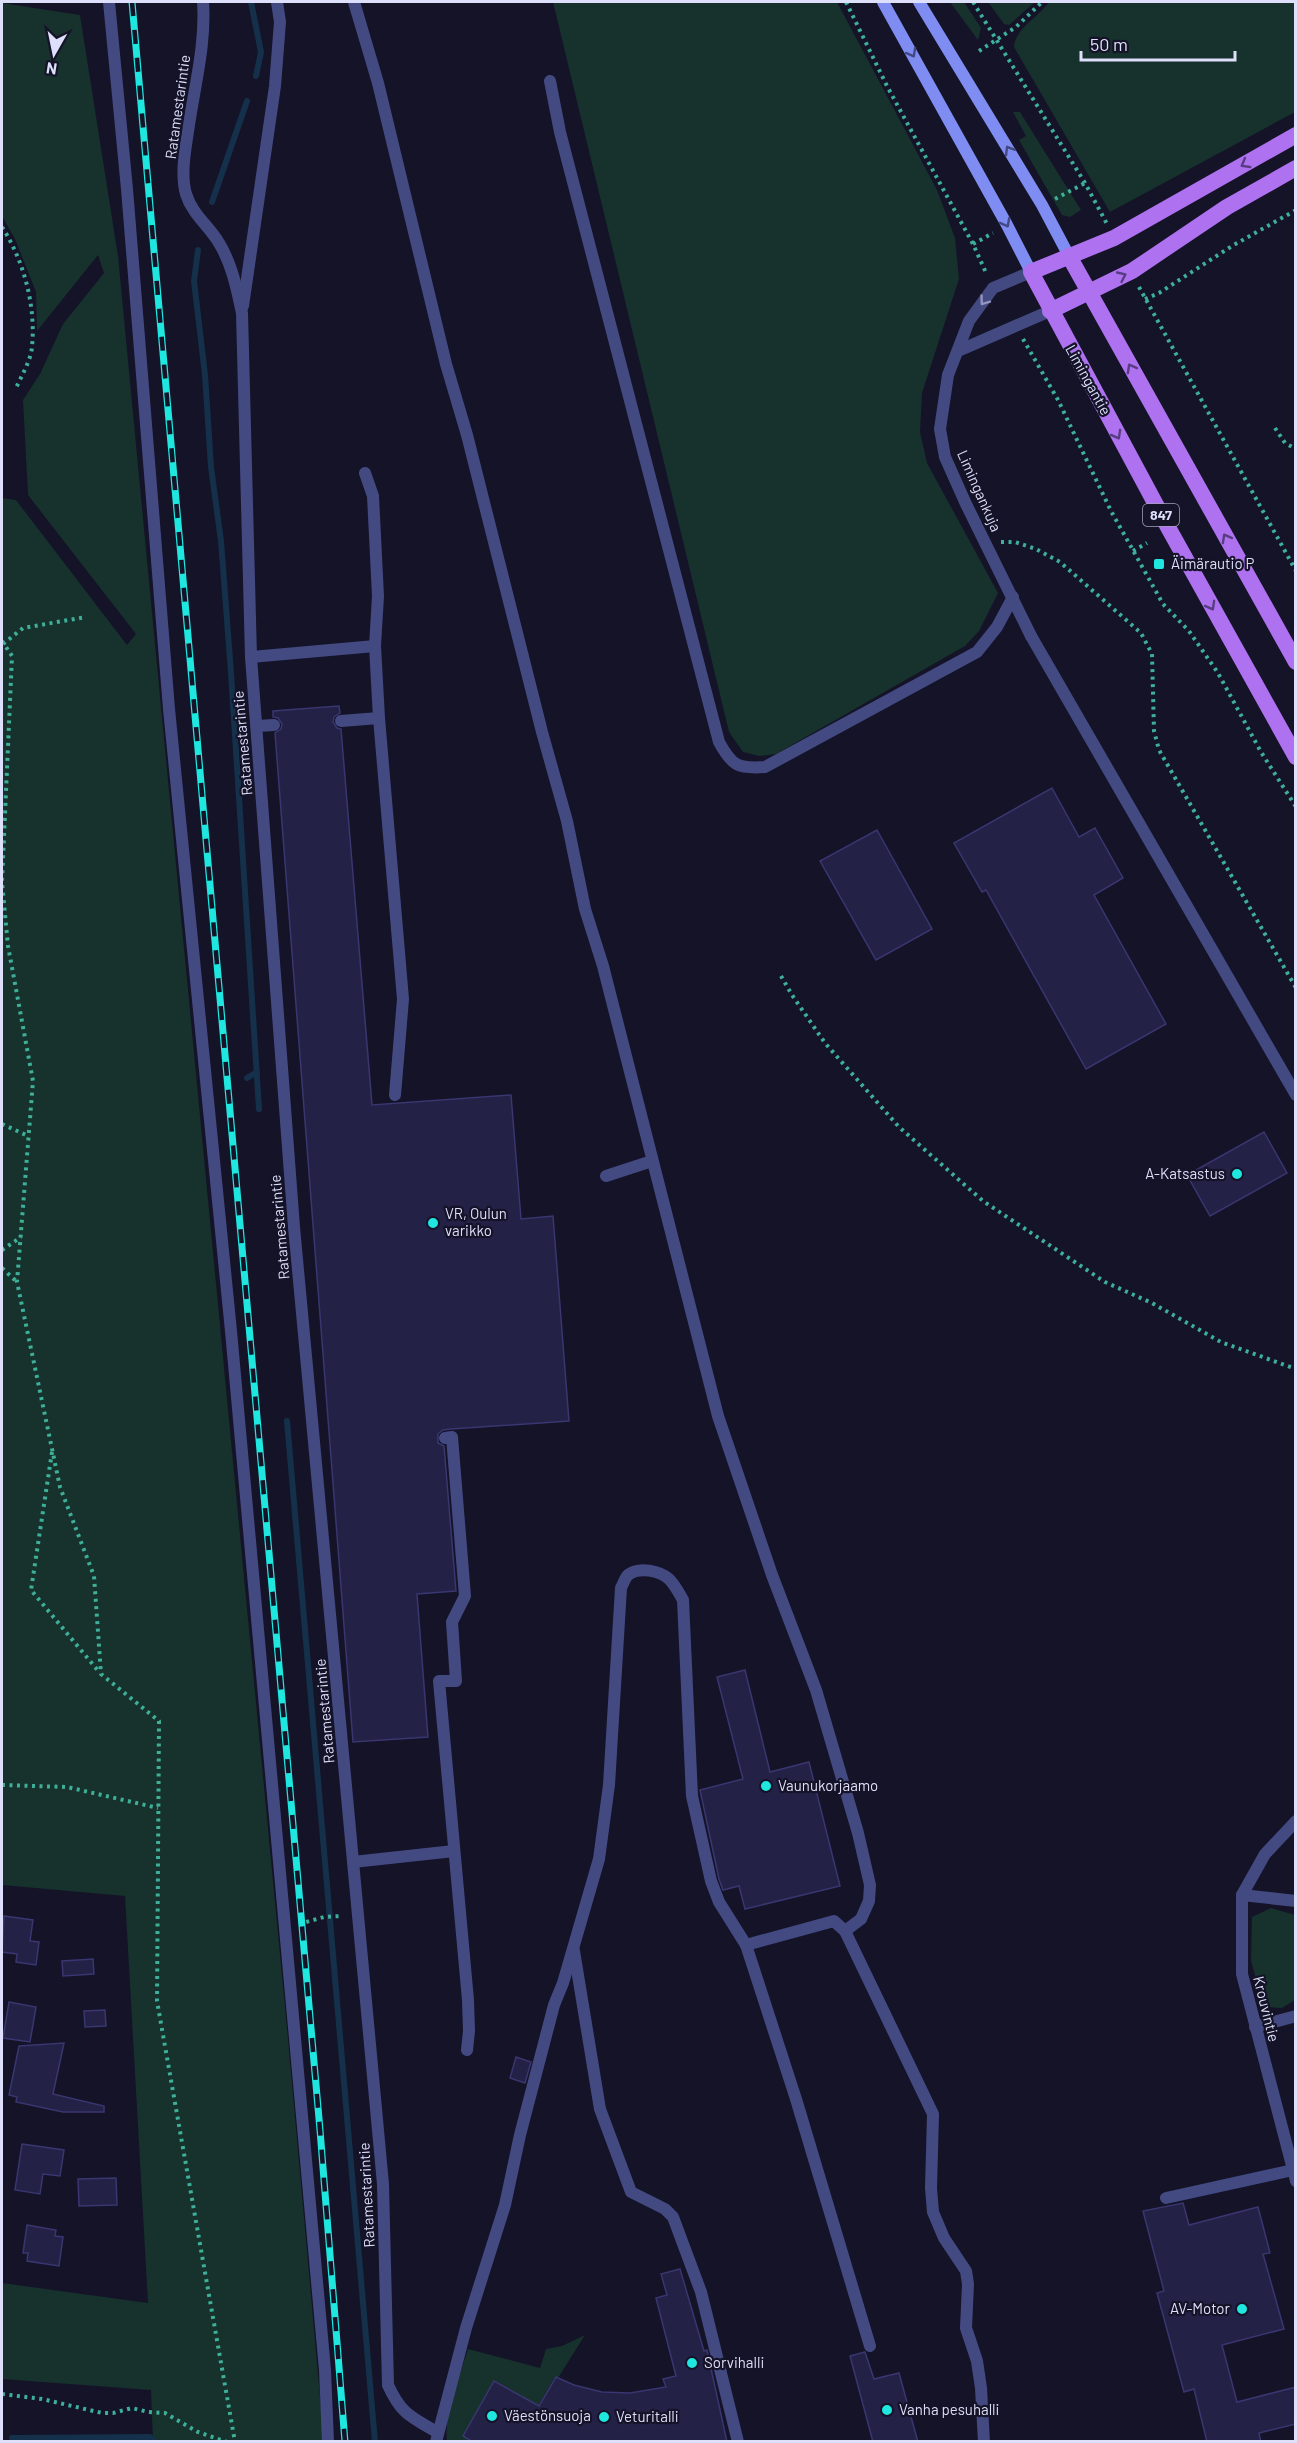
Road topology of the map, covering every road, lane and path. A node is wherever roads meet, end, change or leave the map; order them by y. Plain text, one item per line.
1 (109, 2) edge
2 (203, 2) edge
3 (277, 2) edge
4 (354, 2) edge
5 (846, 2) edge
6 (883, 2) edge
7 (919, 2) edge
8 (973, 2) edge
9 (1042, 2) edge
10 (998, 40) junction
11 (979, 51) dead end
12 (550, 81) dead end
13 (1296, 135) edge
14 (1296, 168) edge
15 (1296, 210) edge
16 (2, 227) edge
17 (1114, 238) junction
18 (1069, 256) junction
19 (1132, 271) junction
20 (1030, 272) junction
21 (993, 288) junction
22 (1089, 292) junction
23 (1145, 299) junction
24 (1050, 311) junction
25 (242, 313) junction
26 (1014, 325) junction
27 (958, 351) junction
28 (15, 390) dead end
29 (1275, 428) dead end
30 (1296, 449) edge
31 (365, 473) dead end
32 (985, 542) junction
33 (1147, 543) dead end
34 (1133, 551) junction
35 (1296, 571) edge
36 (1013, 597) junction
37 (86, 617) dead end
38 (2, 642) edge
39 (375, 646) junction
40 (251, 657) junction
41 (1296, 662) edge
42 (379, 718) junction
43 (340, 721) dead end
44 (274, 725) dead end
45 (257, 726) junction
46 (1296, 757) edge
47 (1296, 807) edge
48 (781, 976) dead end
49 (1296, 988) edge
50 (395, 1095) dead end
51 (1296, 1095) edge
52 (2, 1124) edge
53 (29, 1136) junction
54 (652, 1161) junction
55 (606, 1176) dead end
56 (21, 1237) junction
57 (2, 1250) edge
58 (2, 1268) edge
59 (17, 1282) junction
60 (1296, 1369) edge
61 (446, 1438) dead end
62 (52, 1450) junction
63 (101, 1674) junction
64 (2, 1785) edge
65 (158, 1808) junction
66 (1296, 1821) edge
67 (454, 1851) junction
68 (353, 1862) junction
69 (1242, 1895) junction
70 (1296, 1901) edge
71 (338, 1917) dead end
72 (284, 1929) junction
73 (845, 1931) junction
74 (746, 1945) junction
75 (574, 1948) junction
76 (1296, 2016) edge
77 (1255, 2027) junction
78 (466, 2050) dead end
79 (1294, 2176) edge
80 (1166, 2198) dead end
81 (870, 2346) dead end
82 (2, 2394) edge
83 (436, 2437) edge
84 (227, 2442) edge
85 (235, 2442) edge
86 (328, 2442) edge
87 (738, 2442) edge
88 (984, 2442) edge

1 - 72 street
2 - 25 street, Ratamestarintie
3 - 25 street
4 - 54 street
5 - 21 path
6 -> 20 main road, Limingantie / 847
18 -> 7 main road
8 - 10 path
9 - 10 path
10 - 11 path
10 - 17 path
12 - 36 street
13 -> 17 main road
14 - 19 main road
15 - 23 path
16 - 28 path
17 - 18 main road
18 - 20 main road
18 - 22 main road
22 -> 19 main road
19 - 23 path
20 - 21 street
20 - 24 main road, Limingantie / 847
21 -> 27 street, Limingankuja
22 - 24 main road
41 -> 22 main road
23 - 35 path
24 - 26 street
24 -> 46 main road, Limingantie / 847
25 - 40 street, Ratamestarintie
26 - 27 street
26 - 34 path
27 - 32 street, Limingankuja
29 - 30 path
31 - 39 street
32 - 36 street, Limingankuja
32 - 49 path
33 - 34 path
34 - 47 path
36 - 51 street, Limingankuja
37 - 38 path
38 - 53 path
39 - 40 street
39 - 42 street
40 - 45 street, Ratamestarintie
42 - 43 street
42 - 50 street
44 - 45 street
45 - 68 street, Ratamestarintie
48 - 60 path
52 - 53 path
53 - 56 path
54 - 55 street
54 - 73 street
56 - 57 path
56 - 59 path
58 - 59 path
59 - 62 path
61 - 67 street
62 - 63 path
62 - 63 path
63 - 65 path
64 - 65 path
65 - 85 path
66 - 69 street, Krouvintie
67 - 68 street
67 - 78 street
68 - 83 street, Ratamestarintie
69 - 70 street
69 - 77 street, Krouvintie
71 - 72 path
72 - 86 street
73 - 74 street
73 - 88 street
74 - 75 street
74 - 81 street
75 - 83 street
75 - 87 street
76 - 77 street
77 - 79 street, Krouvintie
79 - 80 street
82 - 84 path

